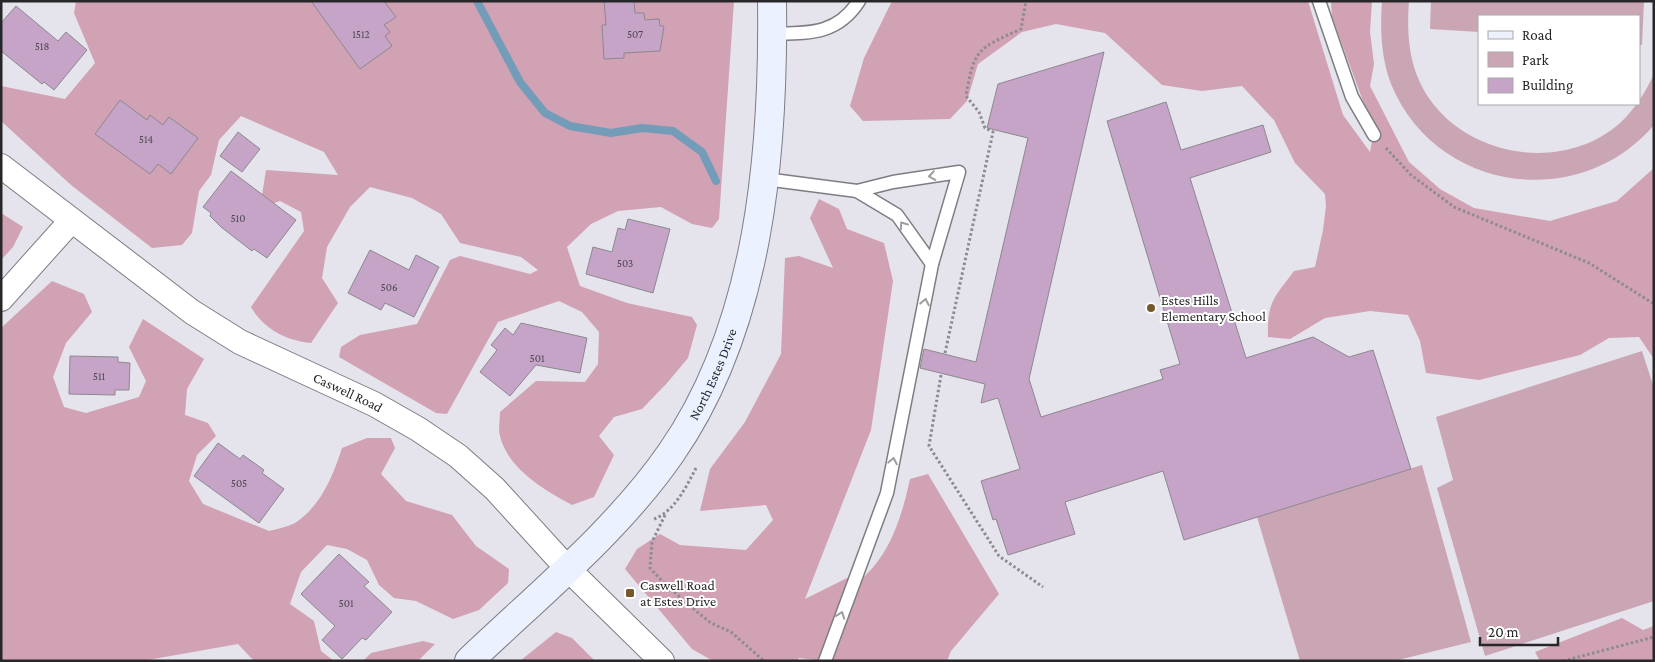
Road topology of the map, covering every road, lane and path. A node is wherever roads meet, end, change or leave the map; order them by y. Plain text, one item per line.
1 (772, 1) edge
2 (859, 1) edge
3 (1319, 1) edge
4 (772, 34) junction
5 (1374, 134) joint
6 (1, 166) edge
7 (765, 180) junction
8 (857, 191) junction
9 (71, 221) junction
10 (932, 264) junction
11 (1, 299) edge
12 (1654, 304) edge
13 (941, 376) dead end
14 (665, 515) dead end
15 (566, 568) junction
16 (1043, 587) dead end
17 (1654, 637) edge
18 (469, 661) edge
19 (662, 661) edge
20 (764, 661) edge
21 (824, 661) edge
22 (1564, 661) edge

1 - 4 main road, North Estes Drive
2 - 4 lane
3 - 5 lane
4 - 7 main road, North Estes Drive
5 - 12 path
6 - 9 street, Caswell Road
7 - 8 lane
7 - 15 main road, North Estes Drive
10 -> 8 lane
10 -> 8 lane
9 - 11 street
9 - 15 street, Caswell Road
21 -> 10 lane
13 - 16 path
14 - 20 path
15 - 18 main road, North Estes Drive
15 - 19 street, Caswell Road
17 - 22 path

